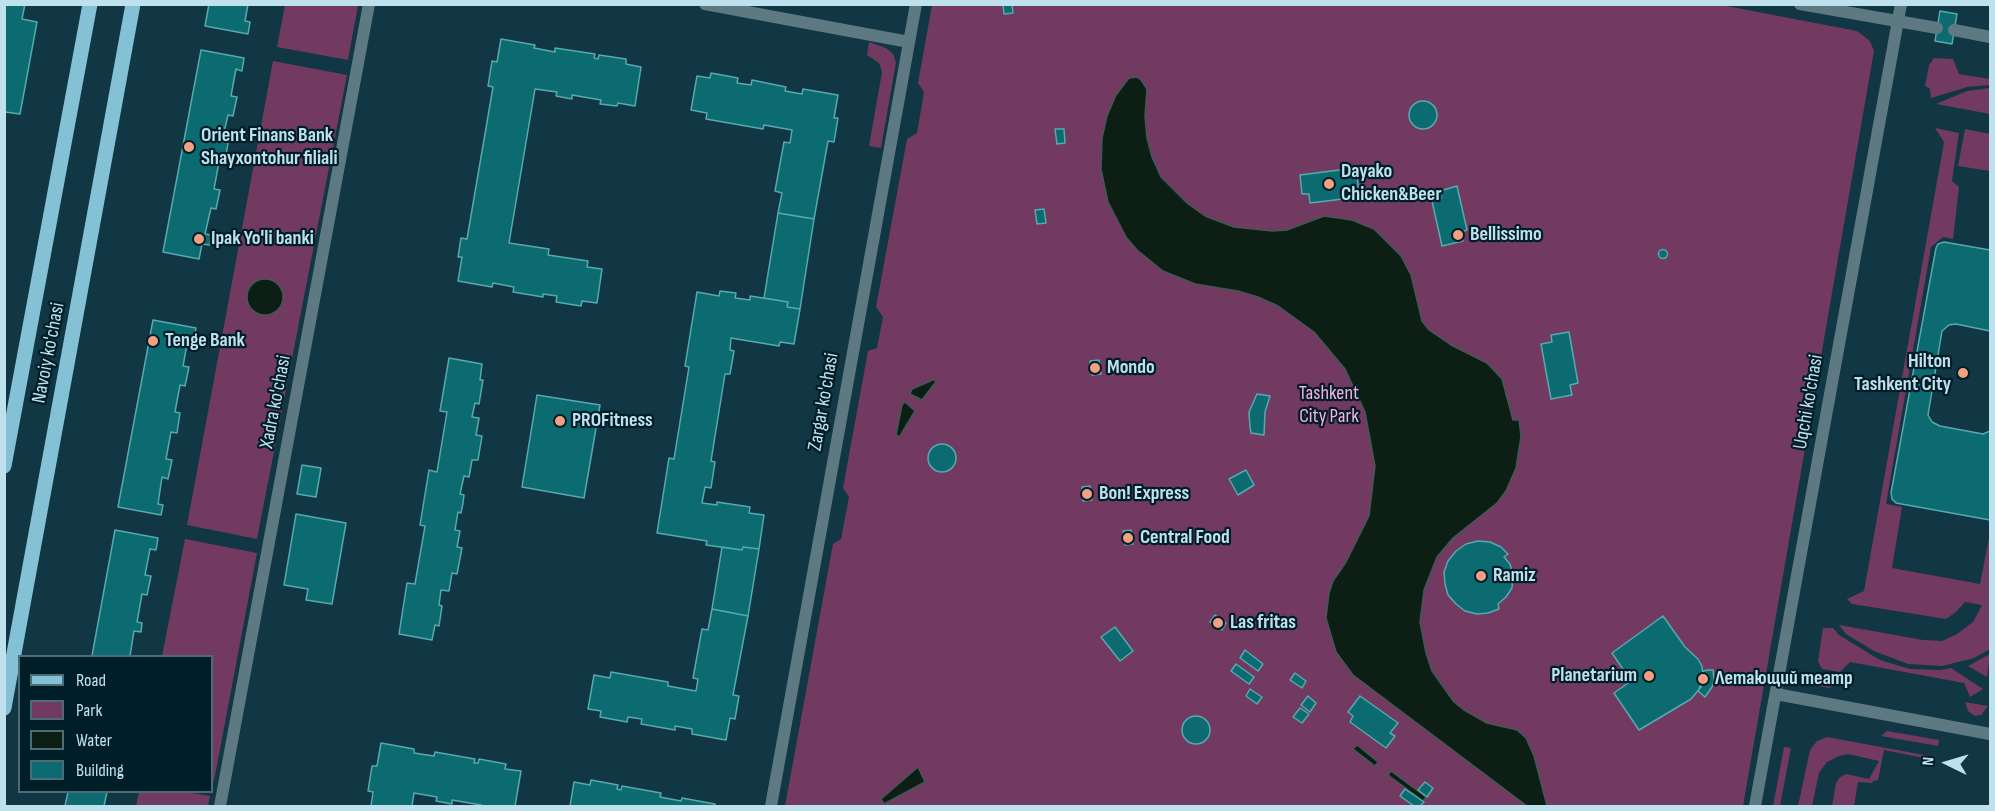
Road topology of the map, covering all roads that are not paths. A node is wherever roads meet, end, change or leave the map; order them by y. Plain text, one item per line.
1 (90, 4) edge
2 (133, 4) edge
3 (369, 4) edge
4 (705, 4) edge
5 (916, 4) edge
6 (1800, 4) edge
7 (1900, 4) edge
8 (727, 7) edge
9 (1898, 20) junction
10 (1937, 27) dead end
11 (1954, 30) dead end
12 (1990, 37) edge
13 (909, 42) junction
14 (4, 466) edge
15 (1776, 694) junction
16 (4, 708) edge
17 (1990, 734) edge
18 (220, 807) edge
19 (771, 807) edge
20 (1755, 807) edge

1 - 14 main road, Navoiy ko'chasi
2 - 16 main road, Navoiy ko'chasi
3 - 18 street, Xadra ko'chasi
4 - 8 street
5 - 13 street, Zargar ko'chasi
6 - 9 street
7 - 9 street, Uqchi ko'chasi
8 - 13 street
9 - 10 street
9 - 15 street, Uqchi ko'chasi
11 - 12 street
13 - 19 street, Zargar ko'chasi
15 - 17 street
15 - 20 street, Uqchi ko'chasi

